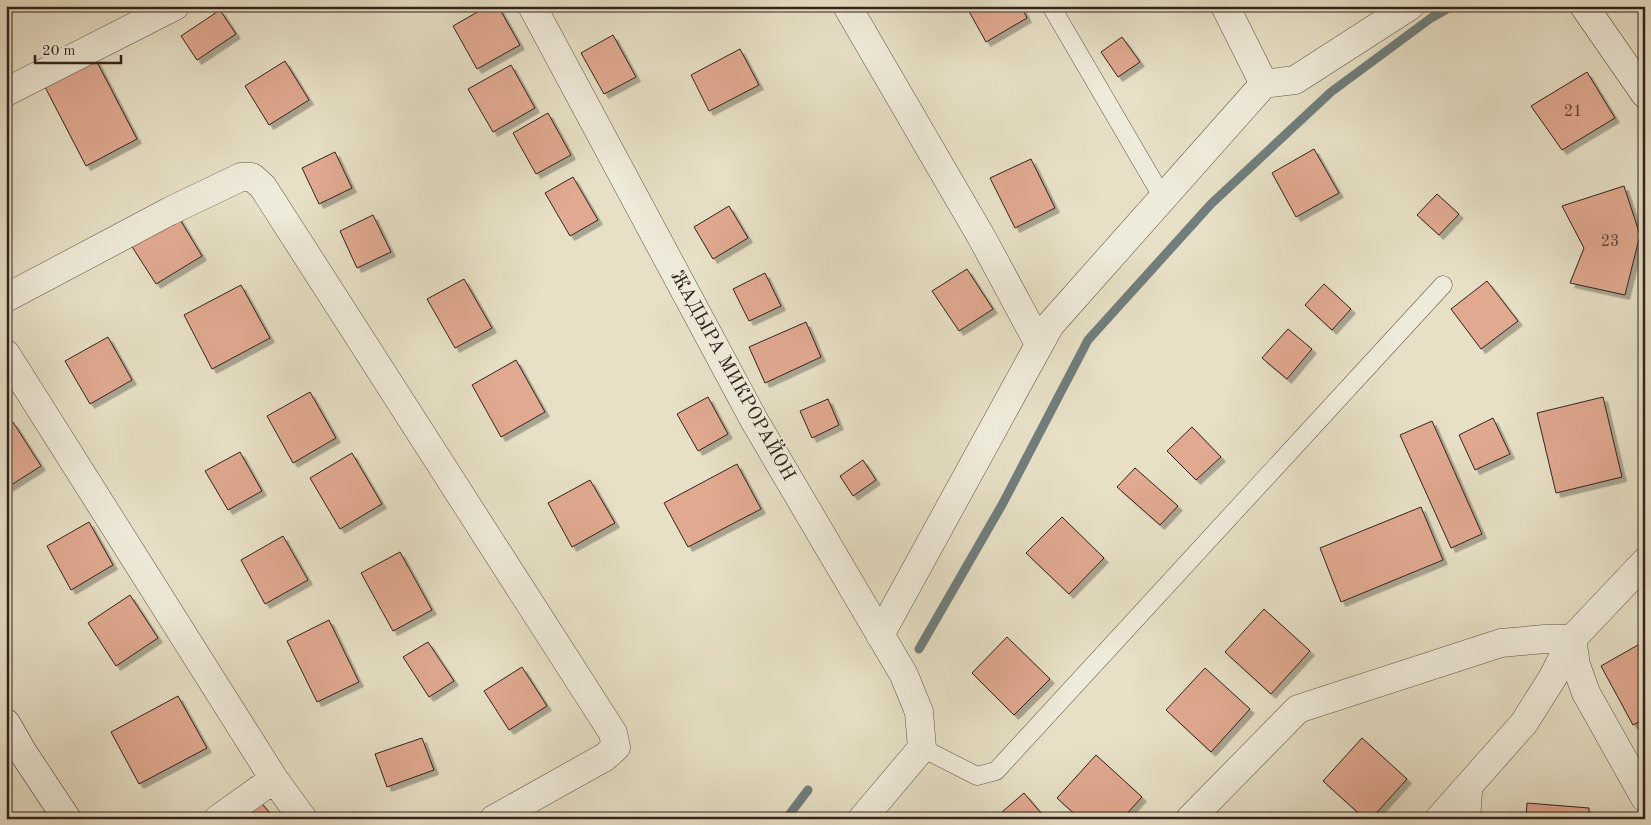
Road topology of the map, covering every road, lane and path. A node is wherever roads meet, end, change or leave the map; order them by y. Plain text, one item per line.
1 (175, 6) edge
2 (532, 6) edge
3 (847, 6) edge
4 (1051, 6) edge
5 (1225, 6) edge
6 (1410, 6) edge
7 (1584, 6) edge
8 (1264, 84) junction
9 (6, 92) edge
10 (1645, 94) edge
11 (1163, 198) junction
12 (1443, 285) dead end
13 (6, 298) edge
14 (1039, 344) junction
15 (6, 354) edge
16 (1645, 562) edge
17 (880, 635) junction
18 (1572, 639) junction
19 (6, 723) edge
20 (922, 748) junction
21 (274, 779) junction
22 (1474, 779) junction
23 (1645, 798) edge
24 (67, 819) edge
25 (218, 819) edge
26 (303, 819) edge
27 (494, 819) edge
28 (862, 819) edge
29 (1190, 819) edge
30 (1439, 819) edge
31 (1471, 819) edge

1 - 9 street
2 - 17 street, ЖАДЫРА МИКРОРАЙОН
3 - 14 street
4 - 11 lane
5 - 8 street
6 - 8 street
7 - 10 street
8 - 11 street
11 - 14 street
12 - 20 lane
13 - 27 street
14 - 17 street
15 - 21 street
16 - 18 street
17 - 20 street, ЖАДЫРА МИКРОРАЙОН
18 - 22 street
18 - 23 street
18 - 29 street
19 - 24 street
20 - 28 street
21 - 25 street
21 - 26 street
22 - 30 street
22 - 31 lane

